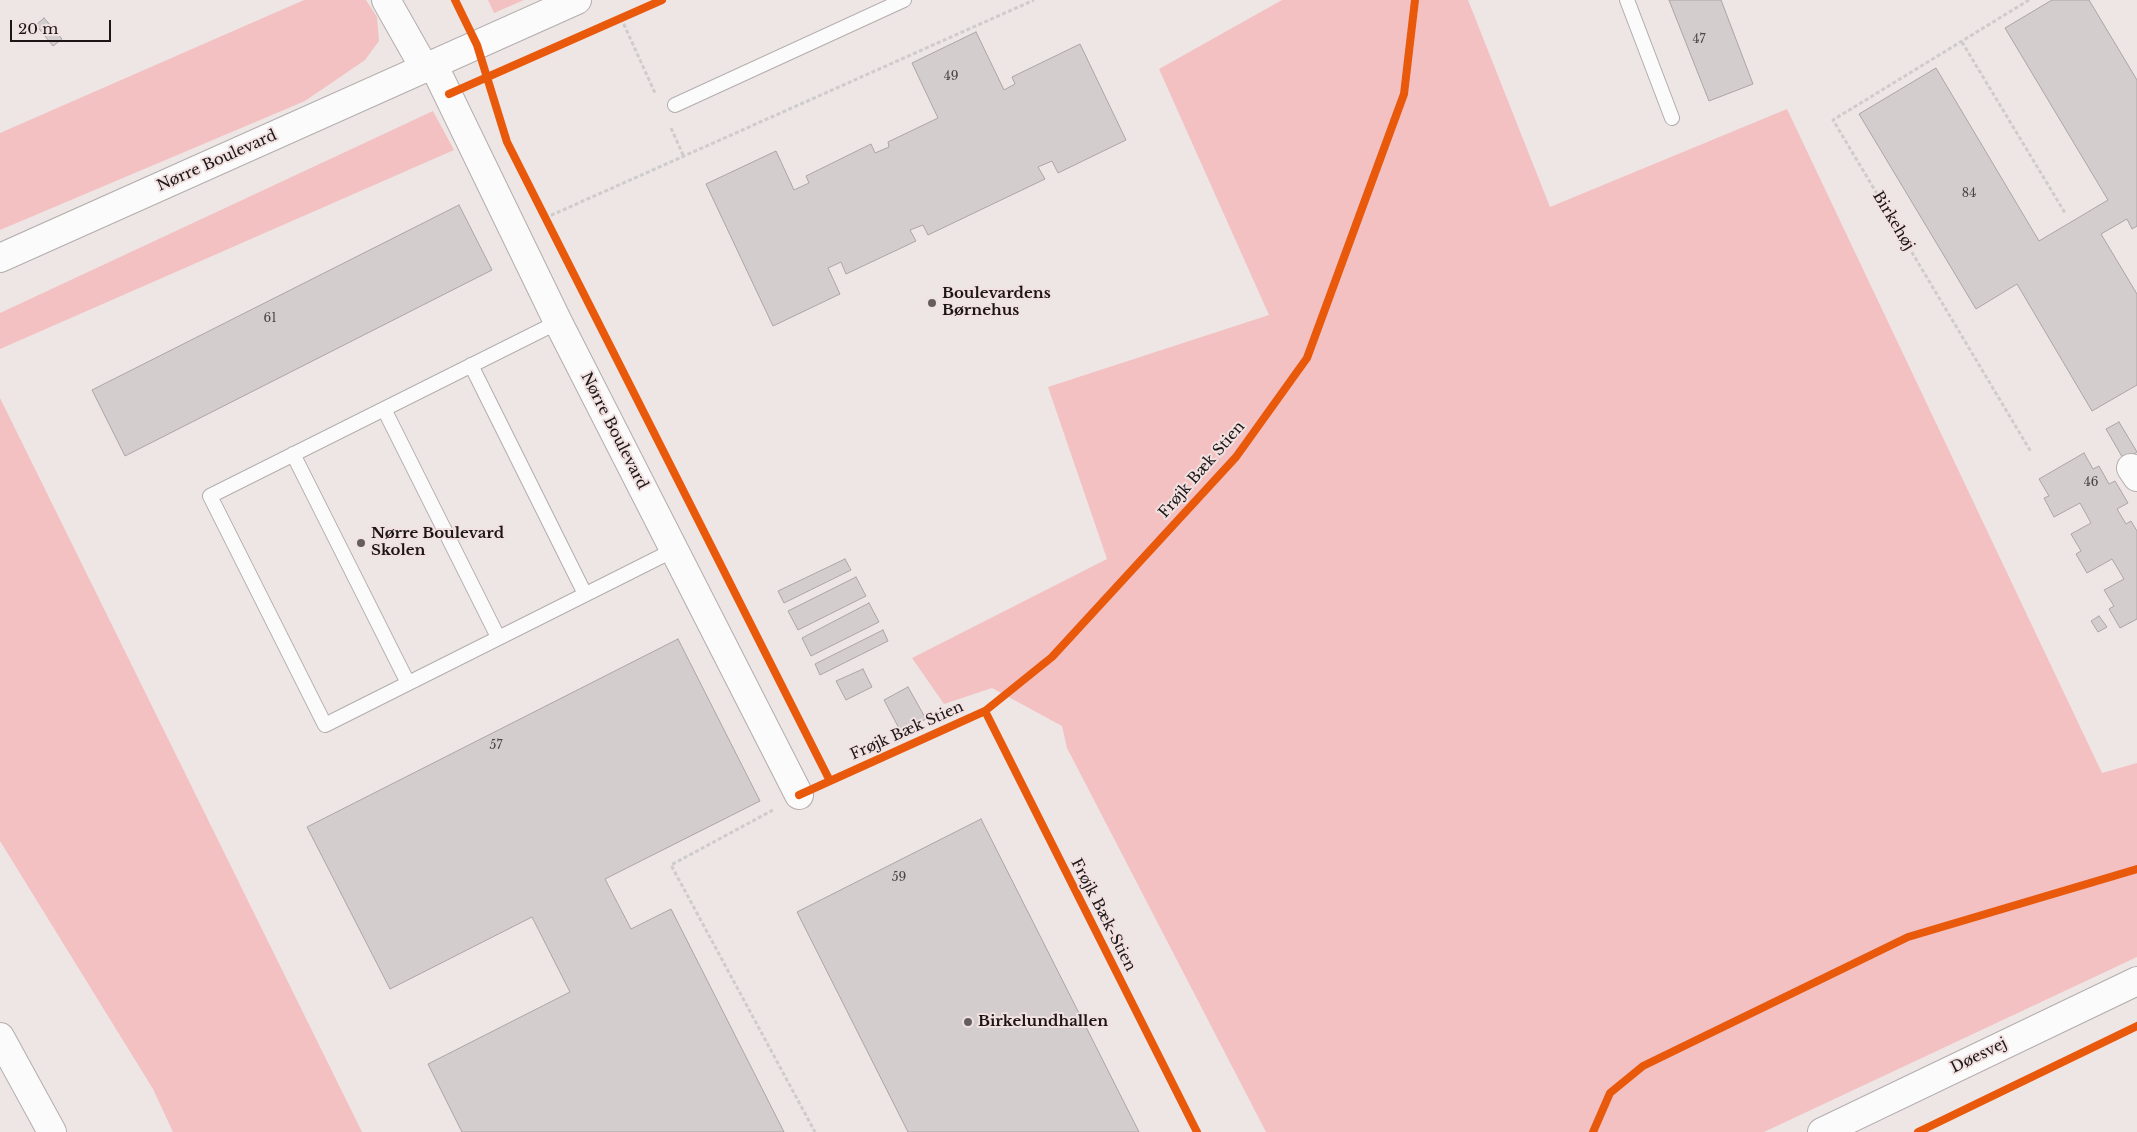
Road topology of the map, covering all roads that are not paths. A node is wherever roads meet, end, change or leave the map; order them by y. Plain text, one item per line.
1 (386, 0) edge
2 (577, 0) edge
3 (904, 0) edge
4 (1627, 0) edge
5 (429, 66) junction
6 (675, 105) dead end
7 (1672, 118) dead end
8 (0, 258) edge
9 (558, 322) junction
10 (471, 365) junction
11 (384, 409) junction
12 (293, 454) junction
13 (674, 550) junction
14 (585, 594) junction
15 (498, 637) junction
16 (408, 683) junction
17 (800, 795) road end
18 (2137, 981) edge
19 (0, 1037) edge
20 (52, 1132) edge
21 (1822, 1132) edge

1 - 5 street
2 - 5 street, Nørre Boulevard
3 - 6 lane
4 - 7 lane
5 - 8 street, Nørre Boulevard
5 - 9 street, Nørre Boulevard
9 - 10 lane
9 - 13 street, Nørre Boulevard
10 - 11 lane
10 - 14 lane
11 - 12 lane
11 - 15 lane
12 - 16 lane
12 - 16 lane
13 - 14 lane
13 - 17 street, Nørre Boulevard
14 - 15 lane
15 - 16 lane
18 - 21 street, Døesvej
19 - 20 street

